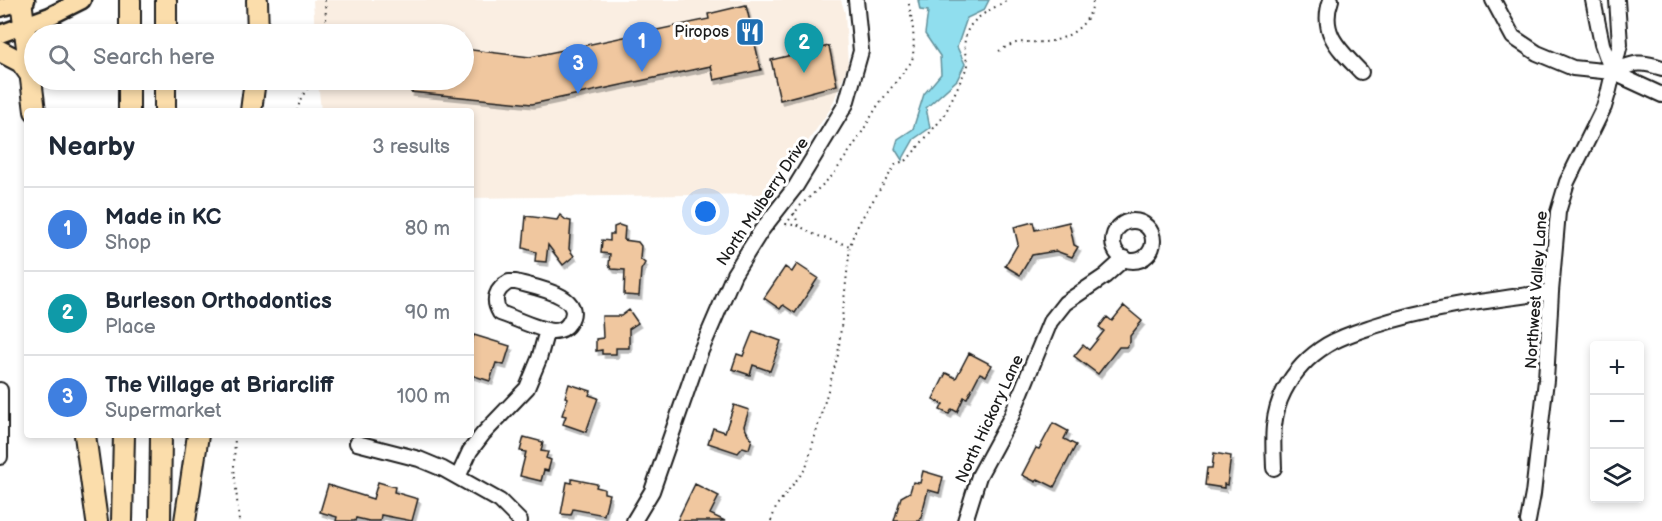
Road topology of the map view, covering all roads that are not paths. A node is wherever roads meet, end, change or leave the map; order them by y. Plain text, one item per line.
1 (82, 0) edge
2 (166, 0) edge
3 (257, 0) edge
4 (856, 0) edge
5 (1332, 0) edge
6 (1493, 0) edge
7 (1593, 0) edge
8 (1617, 0) edge
9 (23, 1) edge
10 (0, 8) edge
11 (30, 24) edge
12 (166, 24) edge
13 (258, 24) edge
14 (24, 27) joint
15 (0, 34) edge
16 (0, 51) edge
17 (24, 67) edge
18 (1662, 68) edge
19 (1361, 72) dead end
20 (1612, 72) junction
21 (32, 90) edge
22 (129, 90) edge
23 (165, 90) edge
24 (254, 90) edge
25 (1662, 95) edge
26 (35, 108) edge
27 (129, 108) edge
28 (165, 108) edge
29 (251, 108) edge
30 (1125, 258) dead end
31 (1551, 292) junction
32 (547, 330) junction
33 (0, 390) edge
34 (85, 438) edge
35 (124, 438) edge
36 (161, 438) edge
37 (198, 438) edge
38 (357, 443) dead end
39 (0, 457) edge
40 (1274, 468) dead end
41 (458, 477) junction
42 (98, 521) edge
43 (122, 521) edge
44 (160, 521) edge
45 (184, 521) edge
46 (520, 521) edge
47 (634, 521) edge
48 (965, 521) edge
49 (1528, 521) edge

1 - 11 main road
2 - 12 highway
3 - 13 highway
4 - 47 street, North Mulberry Drive
5 - 19 street
6 - 20 street
7 - 20 street
8 - 20 street, Northwest Valley Lane
9 - 10 main road
9 - 14 highway
14 - 15 main road
16 - 17 highway
18 - 20 street
20 - 25 street
20 - 31 street, Northwest Valley Lane
21 - 26 highway
22 - 27 highway
23 - 28 highway
24 - 29 highway
30 - 48 street, North Hickory Lane
31 - 40 street
31 - 49 street, Northwest Valley Lane
32 - 32 street
32 - 41 street
33 - 39 street
34 - 42 highway
35 - 43 highway
36 - 44 highway
37 - 45 highway
38 - 41 street
41 - 46 street

